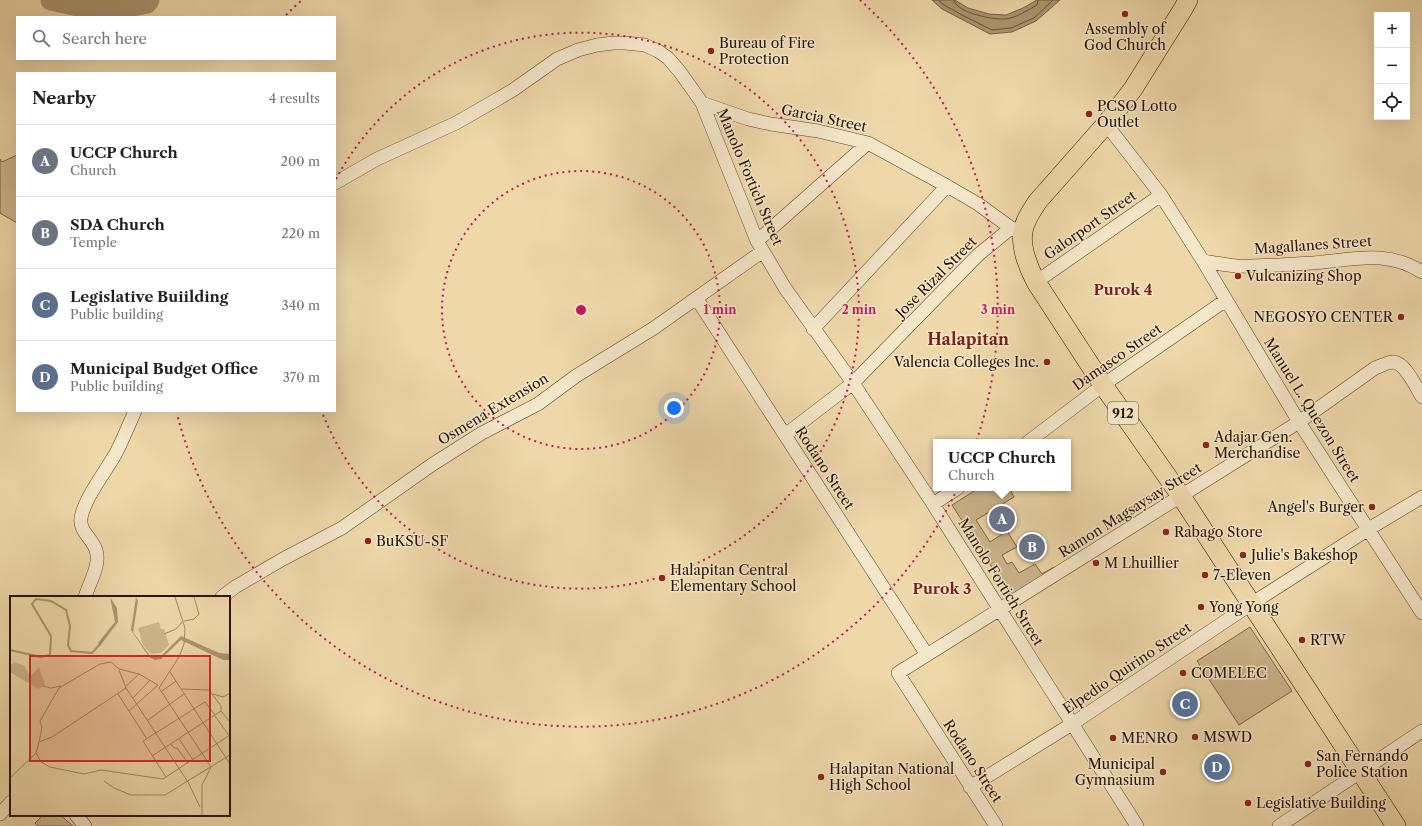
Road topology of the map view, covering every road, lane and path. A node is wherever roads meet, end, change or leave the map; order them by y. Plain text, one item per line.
1 (1188, 0) edge
2 (702, 103) junction
3 (1106, 124) junction
4 (868, 143) junction
5 (336, 182) edge
6 (947, 186) junction
7 (1161, 195) junction
8 (1017, 230) junction
9 (760, 246) junction
10 (1203, 261) junction
11 (1422, 272) edge
12 (1036, 282) junction
13 (697, 299) junction
14 (1226, 300) junction
15 (813, 329) junction
16 (853, 384) junction
17 (1103, 385) junction
18 (1422, 397) edge
19 (135, 412) edge
20 (1299, 422) junction
21 (784, 435) junction
22 (1032, 439) edge
23 (953, 491) edge
24 (1181, 496) junction
25 (1422, 497) edge
26 (933, 504) junction
27 (1367, 530) junction
28 (85, 596) edge
29 (223, 596) edge
30 (1251, 604) junction
31 (1000, 610) junction
32 (1422, 613) edge
33 (927, 655) junction
34 (898, 673) joint
35 (1072, 724) junction
36 (1422, 731) edge
37 (1361, 771) junction
38 (970, 786) junction
39 (10, 803) edge
40 (0, 814) edge
41 (77, 816) edge
42 (85, 826) edge
43 (996, 826) edge
44 (1137, 826) edge
45 (1279, 826) edge
46 (1396, 826) edge

1 - 3 highway, 912
2 - 4 street, Garcia Street
2 - 5 street
2 - 9 street, Manolo Fortich Street
3 - 7 street, Manuel L. Quezon Street
3 - 8 highway, 912
4 - 6 street, Garcia Street
4 - 9 street, Osmena Extension
6 - 8 street, Garcia Street
6 - 15 street
7 - 10 street, Manuel L. Quezon Street
7 - 12 street, Galorport Street
8 - 12 highway, 912
8 - 16 street, Jose Rizal Street
9 - 13 street, Osmena Extension
9 - 15 street, Manolo Fortich Street
10 - 11 street, Magallanes Street
10 - 14 street, Manuel L. Quezon Street
12 - 17 highway, 912
13 - 21 street, Rodano Street
13 - 29 street, Osmena Extension
14 - 17 street, Damasco Street
14 - 20 street, Manuel L. Quezon Street
15 - 16 street, Manolo Fortich Street
16 - 21 street, Jose Rizal Street
16 - 26 street, Manolo Fortich Street
17 - 22 street, Damasco Street
17 - 24 highway, 912
18 - 20 street, Ramon Magsaysay Street
19 - 28 street
20 - 24 street, Ramon Magsaysay Street
20 - 27 street, Manuel L. Quezon Street
21 - 33 street, Rodano Street
23 - 26 street
24 - 30 highway, 912
24 - 31 street, Ramon Magsaysay Street
25 - 27 street, Elpedio Quirino Street
26 - 31 street, Manolo Fortich Street
27 - 30 street, Elpedio Quirino Street
27 - 32 street, Manuel L. Quezon Street
30 - 35 street, Elpedio Quirino Street
30 - 37 highway, 912
31 - 33 street, Ramon Magsaysay Street
31 - 35 street, Manolo Fortich Street
33 - 34 street, Ramon Magsaysay Street
34 - 38 street, Rodano Street
35 - 38 street, Elpedio Quirino Street
35 - 44 street, Manolo Fortich Street
36 - 37 street
37 - 45 street
37 - 46 highway, 912
38 - 43 street, Rodano Street
39 - 40 street
41 - 42 street

